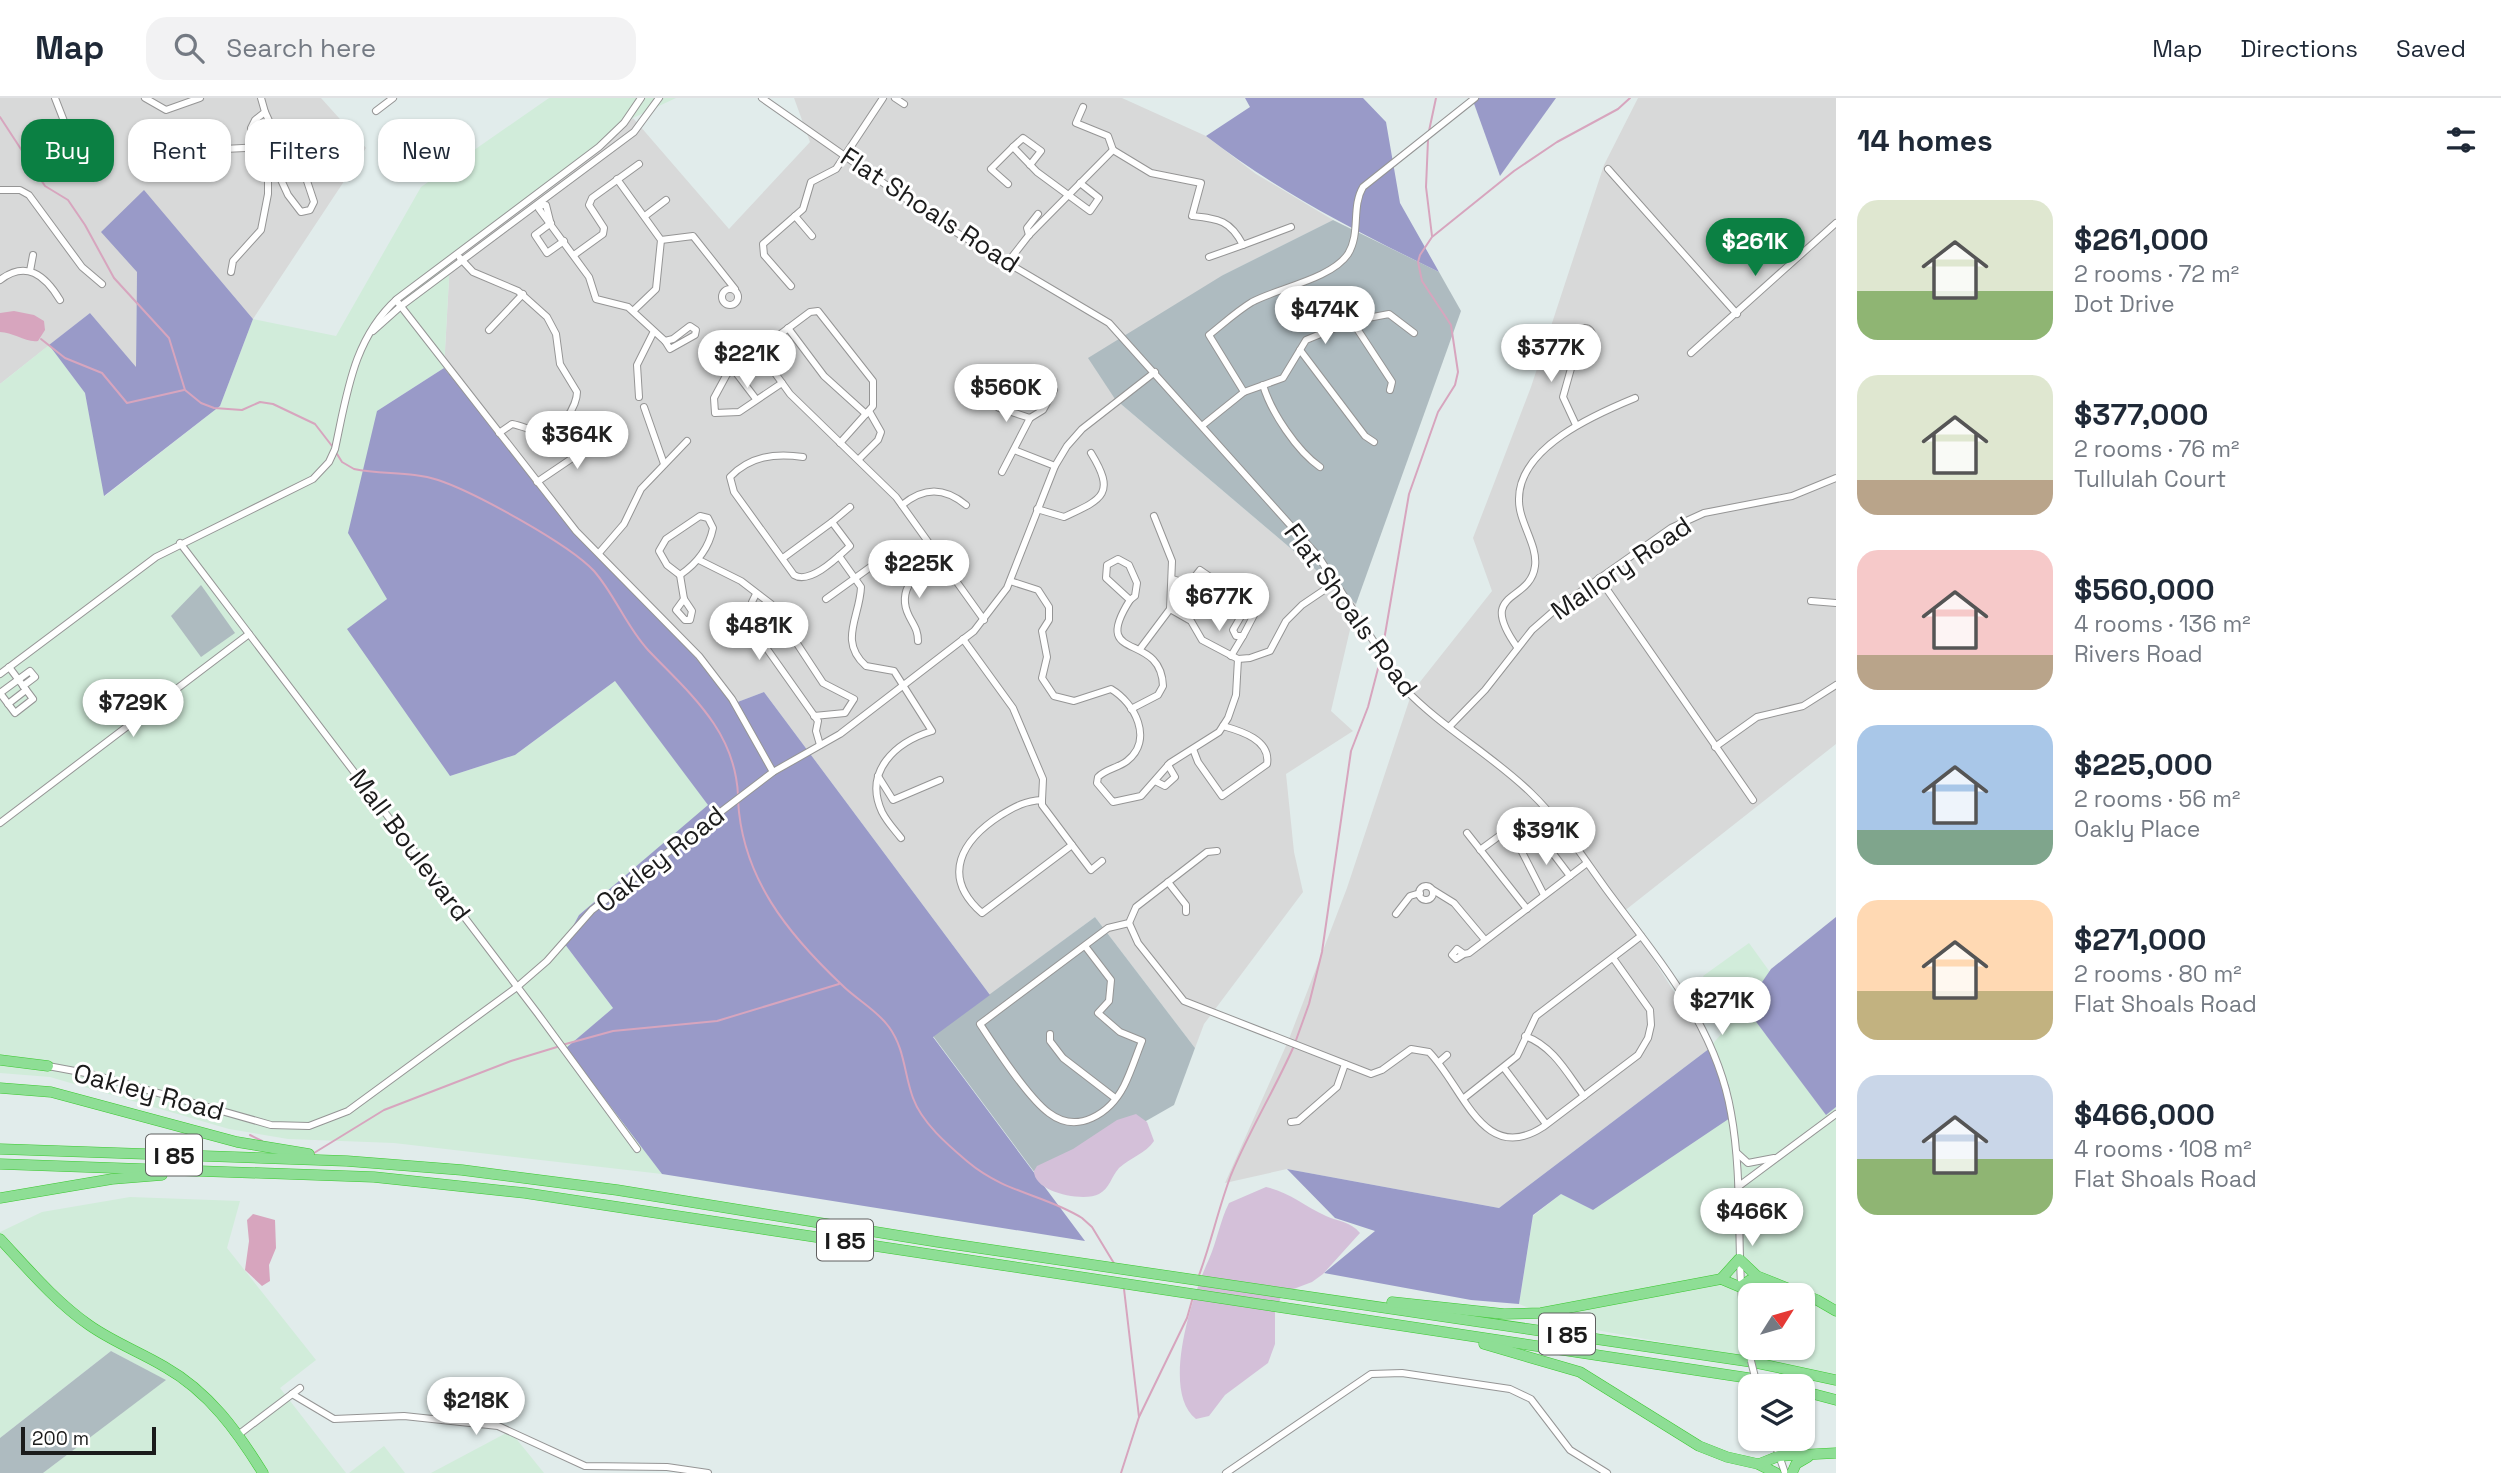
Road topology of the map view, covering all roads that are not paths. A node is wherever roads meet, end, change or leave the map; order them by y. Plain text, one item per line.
1 (55, 98) edge
2 (145, 98) edge
3 (200, 98) edge
4 (261, 98) edge
5 (394, 98) edge
6 (641, 98) edge
7 (659, 98) edge
8 (762, 98) edge
9 (883, 98) edge
10 (895, 98) edge
11 (1475, 98) edge
12 (904, 104) dead end
13 (1083, 107) dead end
14 (376, 111) dead end
15 (265, 112) junction
16 (63, 119) edge
17 (259, 119) edge
18 (269, 119) edge
19 (1013, 147) junction
20 (1113, 150) junction
21 (845, 157) junction
22 (639, 164) dead end
23 (1030, 165) junction
24 (1608, 169) dead end
25 (617, 179) junction
26 (268, 182) edge
27 (282, 182) edge
28 (307, 182) edge
29 (1080, 183) junction
30 (1008, 184) dead end
31 (2, 190) edge
32 (1068, 195) junction
33 (5, 199) dead end
34 (666, 200) dead end
35 (1038, 214) dead end
36 (645, 216) junction
37 (795, 216) junction
38 (1836, 223) edge
39 (1291, 227) dead end
40 (1029, 235) junction
41 (812, 236) dead end
42 (662, 240) junction
43 (564, 241) junction
44 (1243, 245) junction
45 (457, 254) junction
46 (33, 255) dead end
47 (574, 255) junction
48 (1209, 257) dead end
49 (462, 261) junction
50 (1008, 262) junction
51 (30, 271) junction
52 (231, 272) dead end
53 (0, 280) edge
54 (102, 284) dead end
55 (791, 286) dead end
56 (735, 289) dead end
57 (523, 294) junction
58 (60, 300) dead end
59 (396, 300) junction
60 (401, 306) junction
61 (633, 311) junction
62 (1737, 314) junction
63 (1352, 321) junction
64 (788, 328) junction
65 (489, 330) dead end
66 (653, 332) junction
67 (1414, 333) dead end
68 (364, 340) junction
69 (1579, 340) dead end
70 (664, 341) junction
71 (1300, 350) junction
72 (759, 351) junction
73 (1691, 353) dead end
74 (734, 370) junction
75 (1155, 372) junction
76 (994, 379) dead end
77 (782, 383) junction
78 (1263, 384) junction
79 (1054, 390) dead end
80 (1390, 390) dead end
81 (1244, 392) junction
82 (639, 397) dead end
83 (1635, 398) dead end
84 (756, 400) junction
85 (643, 407) dead end
86 (867, 412) junction
87 (1030, 418) junction
88 (1203, 425) junction
89 (1576, 425) junction
90 (499, 433) junction
91 (602, 438) dead end
92 (687, 441) dead end
93 (1374, 442) dead end
94 (840, 443) junction
95 (1014, 450) junction
96 (1091, 453) dead end
97 (803, 457) dead end
98 (859, 459) junction
99 (664, 464) junction
100 (1055, 466) junction
101 (1320, 467) dead end
102 (1002, 472) dead end
103 (1836, 478) edge
104 (537, 482) junction
105 (902, 505) junction
106 (966, 506) dead end
107 (850, 507) dead end
108 (1037, 509) junction
109 (1154, 516) dead end
110 (831, 522) junction
111 (180, 543) junction
112 (599, 553) junction
113 (839, 556) junction
114 (938, 557) junction
115 (783, 558) junction
116 (699, 560) junction
117 (876, 563) dead end
118 (680, 575) junction
119 (855, 578) junction
120 (1599, 578) junction
121 (1172, 579) junction
122 (1010, 581) junction
123 (1336, 582) junction
124 (1189, 584) junction
125 (756, 594) junction
126 (684, 599) dead end
127 (826, 599) dead end
128 (1130, 600) junction
129 (1811, 601) dead end
130 (1836, 603) edge
131 (1170, 610) junction
132 (984, 620) junction
133 (249, 634) junction
134 (1243, 636) junction
135 (963, 639) junction
136 (918, 641) dead end
137 (1517, 647) junction
138 (1140, 649) junction
139 (1235, 657) junction
140 (9, 667) junction
141 (0, 674) edge
142 (904, 684) junction
143 (23, 685) junction
144 (1836, 685) edge
145 (3, 698) edge
146 (1131, 709) junction
147 (817, 721) junction
148 (1223, 726) junction
149 (1449, 727) junction
150 (823, 743) junction
151 (1715, 747) junction
152 (1193, 748) junction
153 (1168, 765) junction
154 (773, 772) junction
155 (878, 776) junction
156 (940, 780) dead end
157 (1155, 781) junction
158 (1042, 800) junction
159 (1753, 800) dead end
160 (1552, 817) junction
161 (0, 823) edge
162 (1506, 831) dead end
163 (1467, 833) dead end
164 (901, 838) dead end
165 (1545, 843) dead end
166 (1072, 845) junction
167 (1217, 850) dead end
168 (1480, 850) junction
169 (1102, 862) dead end
170 (1587, 863) junction
171 (1573, 873) junction
172 (1168, 882) junction
173 (1544, 895) junction
174 (1527, 909) junction
175 (1186, 912) dead end
176 (1396, 914) dead end
177 (1129, 923) junction
178 (1641, 936) junction
179 (1485, 940) junction
180 (1084, 946) junction
181 (1464, 954) dead end
182 (1613, 958) junction
183 (517, 987) junction
184 (1050, 1034) dead end
185 (1525, 1036) junction
186 (1447, 1055) dead end
187 (0, 1060) edge
188 (1439, 1062) junction
189 (1345, 1064) junction
190 (48, 1066) joint
191 (1504, 1068) junction
192 (0, 1088) edge
193 (1584, 1096) junction
194 (1115, 1098) junction
195 (1464, 1098) junction
196 (1836, 1115) edge
197 (1291, 1122) dead end
198 (1546, 1124) junction
199 (0, 1149) edge
200 (637, 1149) dead end
201 (1736, 1152) junction
202 (1779, 1156) junction
203 (347, 1161) junction
204 (0, 1164) edge
205 (212, 1171) junction
206 (1739, 1186) junction
207 (3, 1199) edge
208 (2, 1247) edge
209 (1739, 1259) junction
210 (1721, 1279) junction
211 (1764, 1280) junction
212 (1740, 1283) edge
213 (1746, 1283) edge
214 (1738, 1286) edge
215 (1297, 1294) junction
216 (1836, 1311) edge
217 (1439, 1332) junction
218 (1738, 1376) edge
219 (1836, 1380) edge
220 (300, 1388) dead end
221 (292, 1394) junction
222 (1815, 1394) edge
223 (1836, 1400) edge
224 (238, 1435) junction
225 (1777, 1451) edge
226 (1836, 1453) edge
227 (1779, 1456) junction
228 (1808, 1457) junction
229 (1758, 1464) junction
230 (667, 1470) edge
231 (263, 1473) edge
232 (708, 1473) edge
233 (1226, 1473) edge
234 (1607, 1473) edge
235 (1776, 1473) edge
236 (1785, 1473) edge
237 (1792, 1473) edge

1 - 16 street
2 - 3 street
4 - 15 street
5 - 14 street
6 - 45 street
7 - 49 street
8 - 21 street, Flat Shoals Road
9 - 21 street
10 - 12 street
11 - 81 street
13 - 20 street
15 - 17 street
15 - 18 street
19 - 23 street
19 - 23 street
19 - 30 street
20 - 29 street
20 - 44 street
21 - 37 street
21 - 50 street, Flat Shoals Road
22 - 25 street
23 - 32 street
24 - 62 street
25 - 36 street
25 - 47 street
26 - 52 street
27 - 28 street
29 - 32 street
29 - 32 street
31 - 33 street
31 - 54 street
32 - 40 street
34 - 36 street
35 - 40 street
36 - 42 street
37 - 41 street
37 - 55 street
38 - 62 street
39 - 44 street
40 - 50 street
42 - 56 street
42 - 61 street
43 - 43 street
43 - 47 street
44 - 48 street
45 - 49 street
45 - 59 street
46 - 51 street
47 - 61 street
49 - 57 street
49 - 60 street
50 - 75 street, Flat Shoals Road
51 - 53 street
51 - 58 street
57 - 65 street
57 - 90 street
59 - 60 street
59 - 68 street
60 - 68 street
60 - 90 street
61 - 66 street
62 - 73 street
63 - 67 street
63 - 71 street
63 - 80 street
64 - 72 street
64 - 86 street
64 - 86 street
66 - 70 street
66 - 82 street
68 - 111 street
69 - 89 street
70 - 70 street
71 - 78 street
71 - 93 street
72 - 74 street
72 - 77 street
74 - 84 street
74 - 84 street
75 - 88 street, Flat Shoals Road
75 - 100 street, Oakley Road
76 - 87 street
77 - 84 street
77 - 94 street
78 - 81 street
78 - 101 street
79 - 87 street
81 - 88 street
83 - 89 street
85 - 99 street
86 - 94 street
86 - 98 street
87 - 95 street
88 - 123 street, Flat Shoals Road
89 - 137 street
90 - 104 street
91 - 104 street
92 - 99 street
94 - 98 street
95 - 100 street
95 - 102 street
96 - 108 street
97 - 115 street
98 - 105 street
99 - 112 street
100 - 108 street, Oakley Road
103 - 120 street, Mallory Road
104 - 112 street
105 - 106 street
105 - 114 street
107 - 110 street
108 - 122 street, Oakley Road
109 - 121 street
110 - 113 street
110 - 115 street
111 - 133 street, Mall Boulevard
111 - 140 street
112 - 154 street
113 - 115 street
113 - 119 street
114 - 132 street
114 - 136 street
116 - 118 street
116 - 118 street
116 - 125 street
117 - 119 street
118 - 126 street
119 - 127 street
119 - 142 street
120 - 137 street, Mallory Road
120 - 151 street
121 - 124 street
121 - 131 street
122 - 132 street, Oakley Road
122 - 146 street
123 - 139 street
123 - 149 street, Flat Shoals Road
124 - 124 street
125 - 147 street
125 - 147 street
128 - 128 street
128 - 138 street
129 - 130 street
131 - 138 street
131 - 139 street
132 - 135 street, Oakley Road
133 - 161 street
133 - 183 street, Mall Boulevard
134 - 134 street
134 - 139 street
135 - 142 street, Oakley Road
135 - 158 street
137 - 149 street, Mallory Road
138 - 146 street
139 - 148 street
140 - 141 street
140 - 143 street
142 - 150 street, Oakley Road
142 - 155 street
143 - 145 street
143 - 145 street
143 - 145 street
144 - 151 street
146 - 157 street
147 - 150 street
148 - 152 street
148 - 152 street
149 - 160 street, Flat Shoals Road
150 - 154 street, Oakley Road
151 - 159 street
152 - 153 street
153 - 157 street
153 - 157 street
154 - 183 street, Oakley Road
155 - 156 street
155 - 164 street
158 - 166 street
158 - 166 street
160 - 170 street, Flat Shoals Road
160 - 173 street
162 - 168 street
163 - 168 street
165 - 171 street
166 - 169 street
167 - 172 street
168 - 174 street
170 - 171 street
170 - 178 street, Flat Shoals Road
171 - 173 street
172 - 175 street
172 - 177 street
173 - 174 street
174 - 179 street
176 - 179 street
177 - 180 street
177 - 189 street
178 - 182 street
178 - 201 street, Flat Shoals Road
179 - 181 street
180 - 194 street
180 - 194 street
182 - 185 street
182 - 193 street
183 - 190 street, Oakley Road
183 - 200 street, Mall Boulevard
184 - 194 street
185 - 191 street
185 - 193 street
186 - 188 street
187 - 190 highway
188 - 189 street
188 - 195 street
189 - 197 street
191 - 195 street
191 - 198 street
192 - 203 highway
193 - 198 street
195 - 198 street
196 - 202 street
199 - 203 highway, I 85
201 - 202 street
201 - 206 street, Flat Shoals Road
202 - 206 street
203 - 215 highway, I 85
204 - 205 highway, I 85
205 - 207 highway
205 - 217 highway, I 85
206 - 209 street, Flat Shoals Road
208 - 224 highway
209 - 210 highway
209 - 211 highway
209 - 212 street, Flat Shoals Road
210 - 214 highway
210 - 215 highway
211 - 213 highway
211 - 216 highway
215 - 219 highway, I 85
217 - 218 highway, I 85
217 - 229 highway
220 - 221 street
221 - 224 street
221 - 230 street
222 - 223 highway
224 - 231 highway
225 - 227 street
226 - 228 highway
227 - 228 highway
227 - 229 highway
227 - 236 street
228 - 237 highway
229 - 235 highway
230 - 232 street
233 - 234 street

